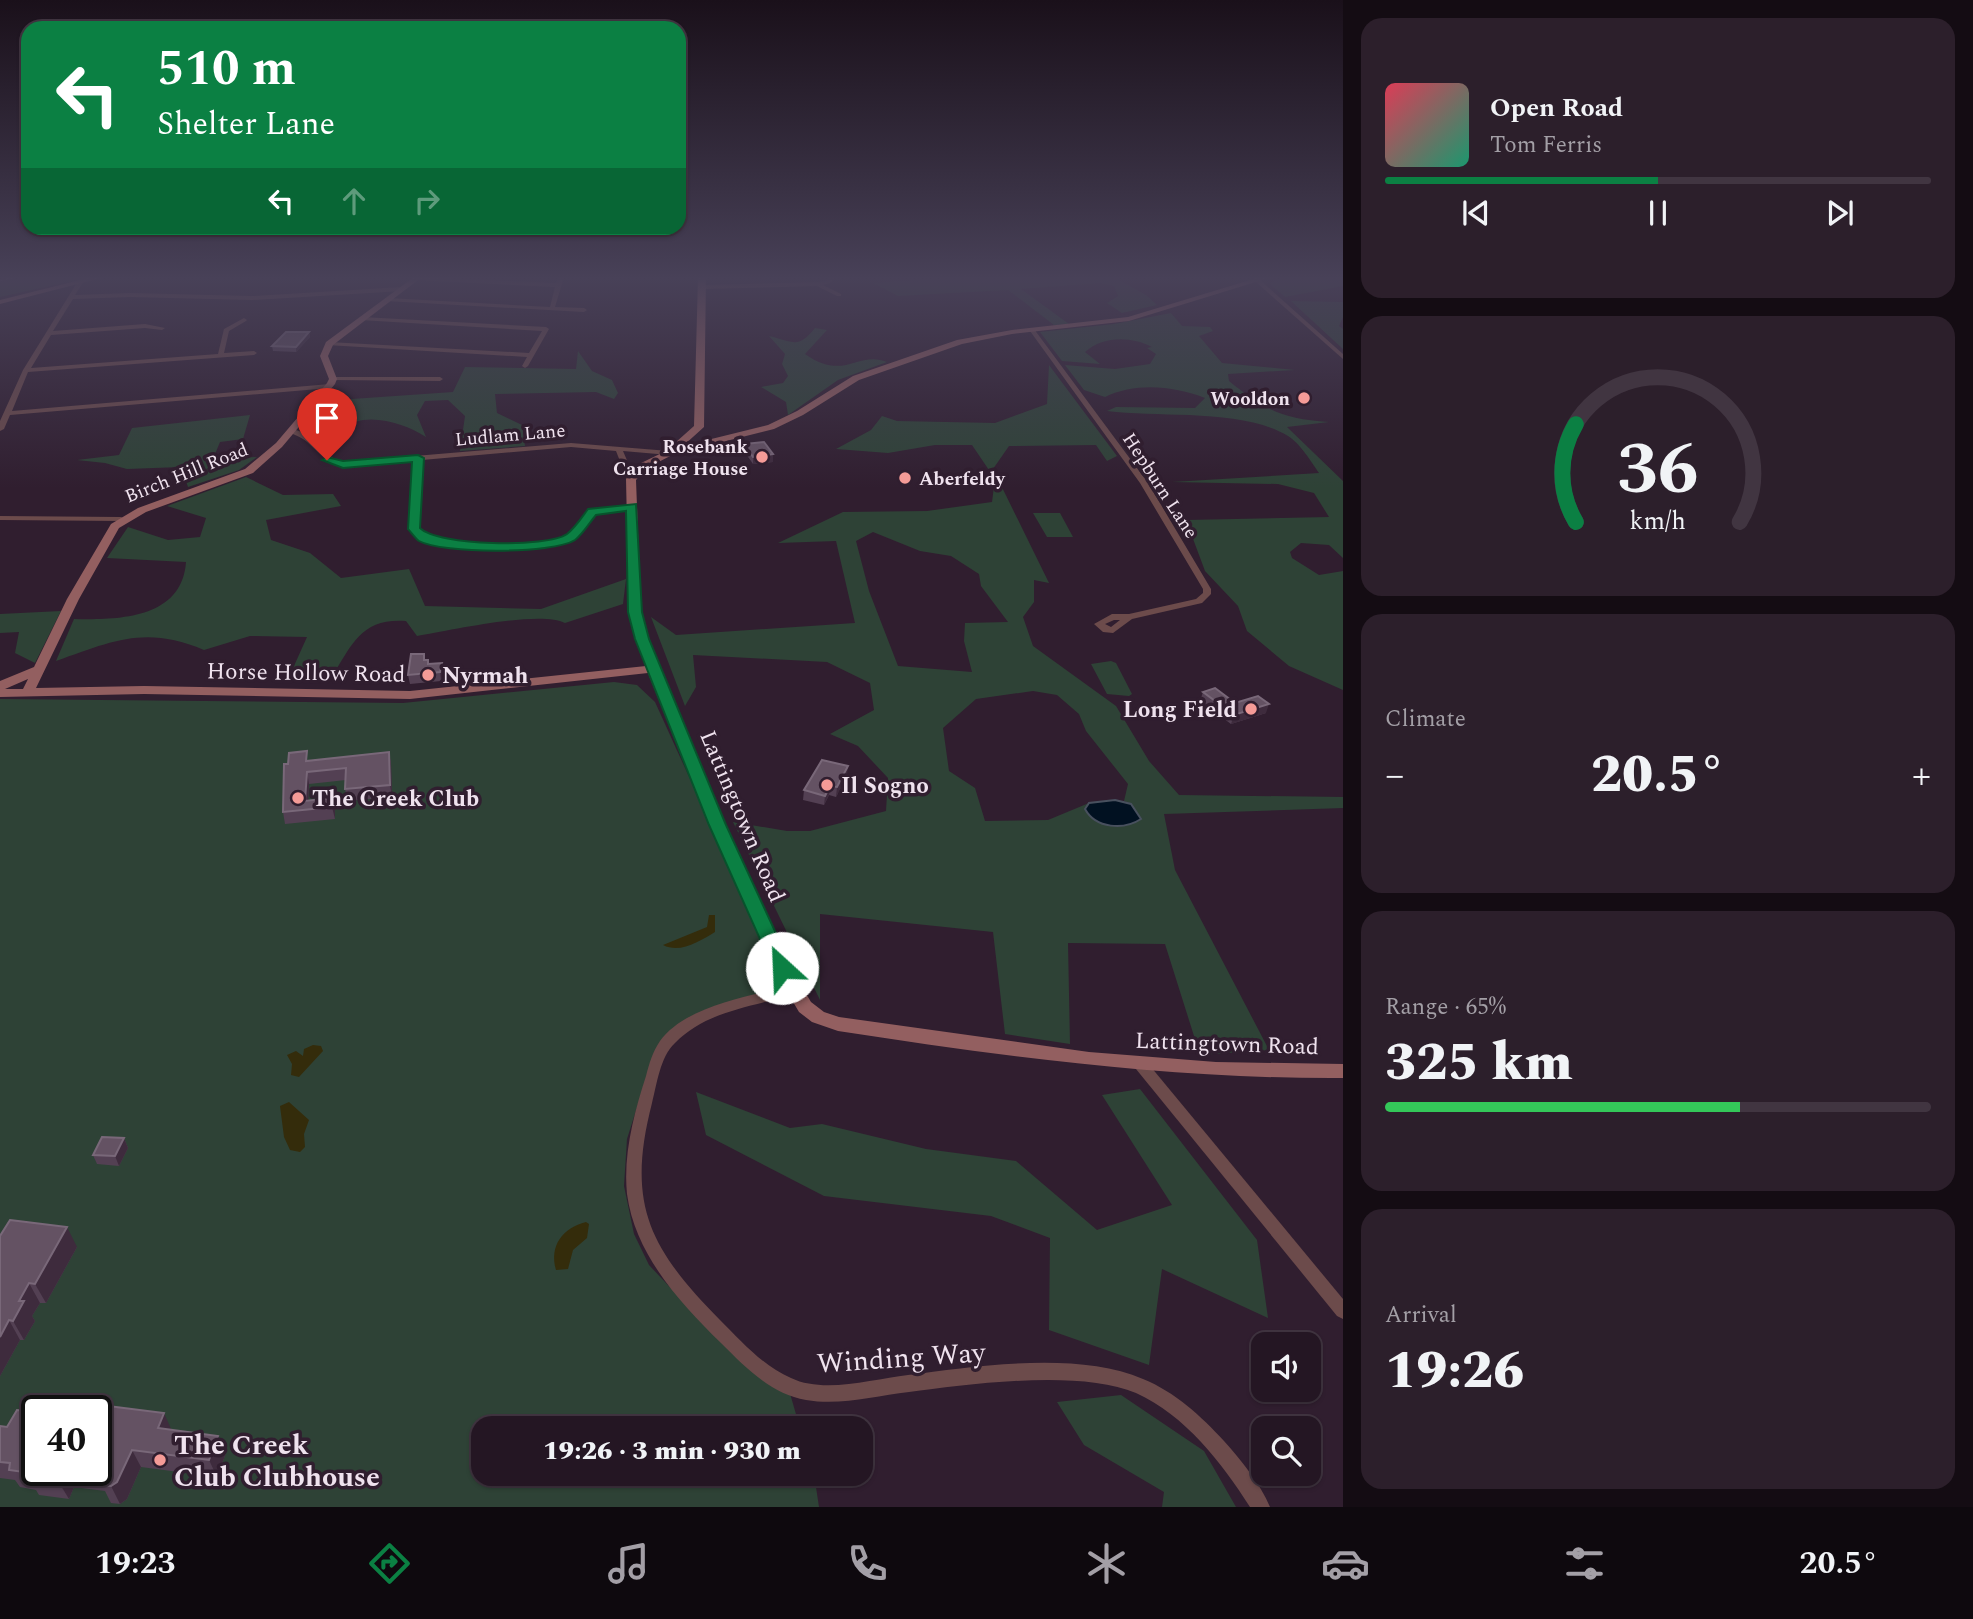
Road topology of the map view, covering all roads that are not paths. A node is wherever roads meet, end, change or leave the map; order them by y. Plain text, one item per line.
1 (40, 347) edge
2 (223, 347) edge
3 (328, 347) edge
4 (390, 347) edge
5 (536, 347) edge
6 (701, 347) edge
7 (944, 347) edge
8 (1045, 347) edge
9 (254, 353) dead end
10 (222, 355) junction
11 (531, 355) junction
12 (525, 366) dead end
13 (26, 370) junction
14 (440, 379) dead end
15 (332, 383) junction
16 (7, 413) junction
17 (0, 429) edge
18 (292, 431) junction
19 (696, 432) junction
20 (722, 441) junction
21 (618, 448) junction
22 (669, 453) junction
23 (418, 458) junction
24 (631, 479) junction
25 (632, 507) junction
26 (0, 518) edge
27 (121, 519) junction
28 (1129, 617) dead end
29 (653, 669) junction
30 (38, 670) junction
31 (0, 686) edge
32 (29, 690) junction
33 (0, 693) edge
34 (794, 990) junction
35 (1141, 1065) junction
36 (1343, 1071) edge
37 (1343, 1311) edge
38 (1261, 1507) edge

1 - 13 street
2 - 10 street
3 - 15 street
4 - 11 street
5 - 11 street
6 - 19 street
7 - 20 street
8 - 28 street, Hepburn Lane
9 - 10 street
10 - 13 street
11 - 12 street
13 - 16 street
14 - 15 street
15 - 16 street
15 - 18 street, Birch Hill Road
16 - 17 street
18 - 23 street, Ludlam Lane
18 - 27 street, Birch Hill Road
19 - 20 street
19 - 22 street
20 - 22 street
21 - 22 street, Ludlam Lane
21 - 23 street, Ludlam Lane
21 - 24 street
22 - 24 street
23 - 25 street
24 - 25 street, Lattingtown Road
25 - 29 street, Lattingtown Road
26 - 27 street
27 - 30 street, Birch Hill Road
29 - 32 street, Horse Hollow Road
29 - 34 street, Lattingtown Road
30 - 31 street
30 - 32 street, Birch Hill Road
32 - 33 street, Horse Hollow Road
34 - 35 street, Lattingtown Road
34 - 38 street, Winding Way
35 - 36 street, Lattingtown Road
35 - 37 street

